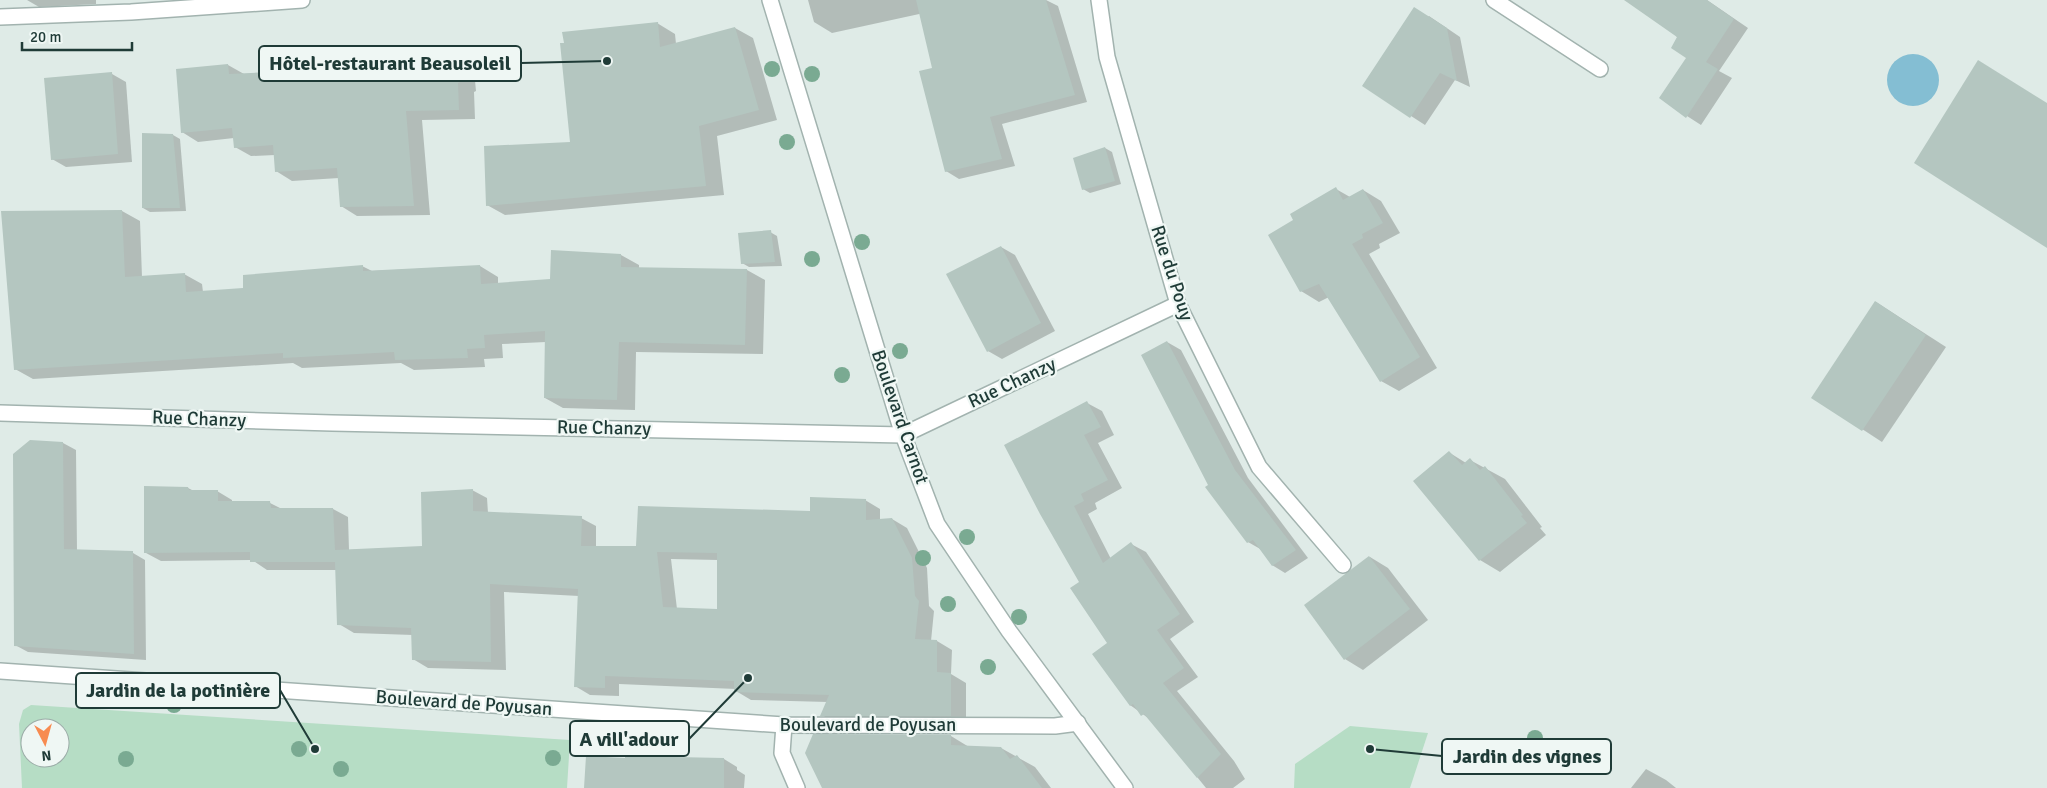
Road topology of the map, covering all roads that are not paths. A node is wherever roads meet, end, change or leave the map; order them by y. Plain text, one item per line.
1 (302, 0) edge
2 (770, 0) edge
3 (1099, 0) edge
4 (1494, 0) edge
5 (0, 17) edge
6 (1600, 69) dead end
7 (1178, 304) junction
8 (0, 412) edge
9 (903, 435) junction
10 (1343, 565) dead end
11 (0, 671) edge
12 (1078, 723) junction
13 (784, 725) junction
14 (798, 788) edge
15 (1125, 788) edge

1 - 5 street
2 - 9 street, Boulevard Carnot
3 - 7 street, Rue du Pouy
4 - 6 street
7 - 9 street, Rue Chanzy
7 - 10 street, Rue du Pouy
8 - 9 street, Rue Chanzy
9 - 12 street, Boulevard Carnot
11 - 13 street, Boulevard de Poyusan
12 - 13 street, Boulevard de Poyusan
12 - 15 street, Boulevard Carnot
13 - 14 street

